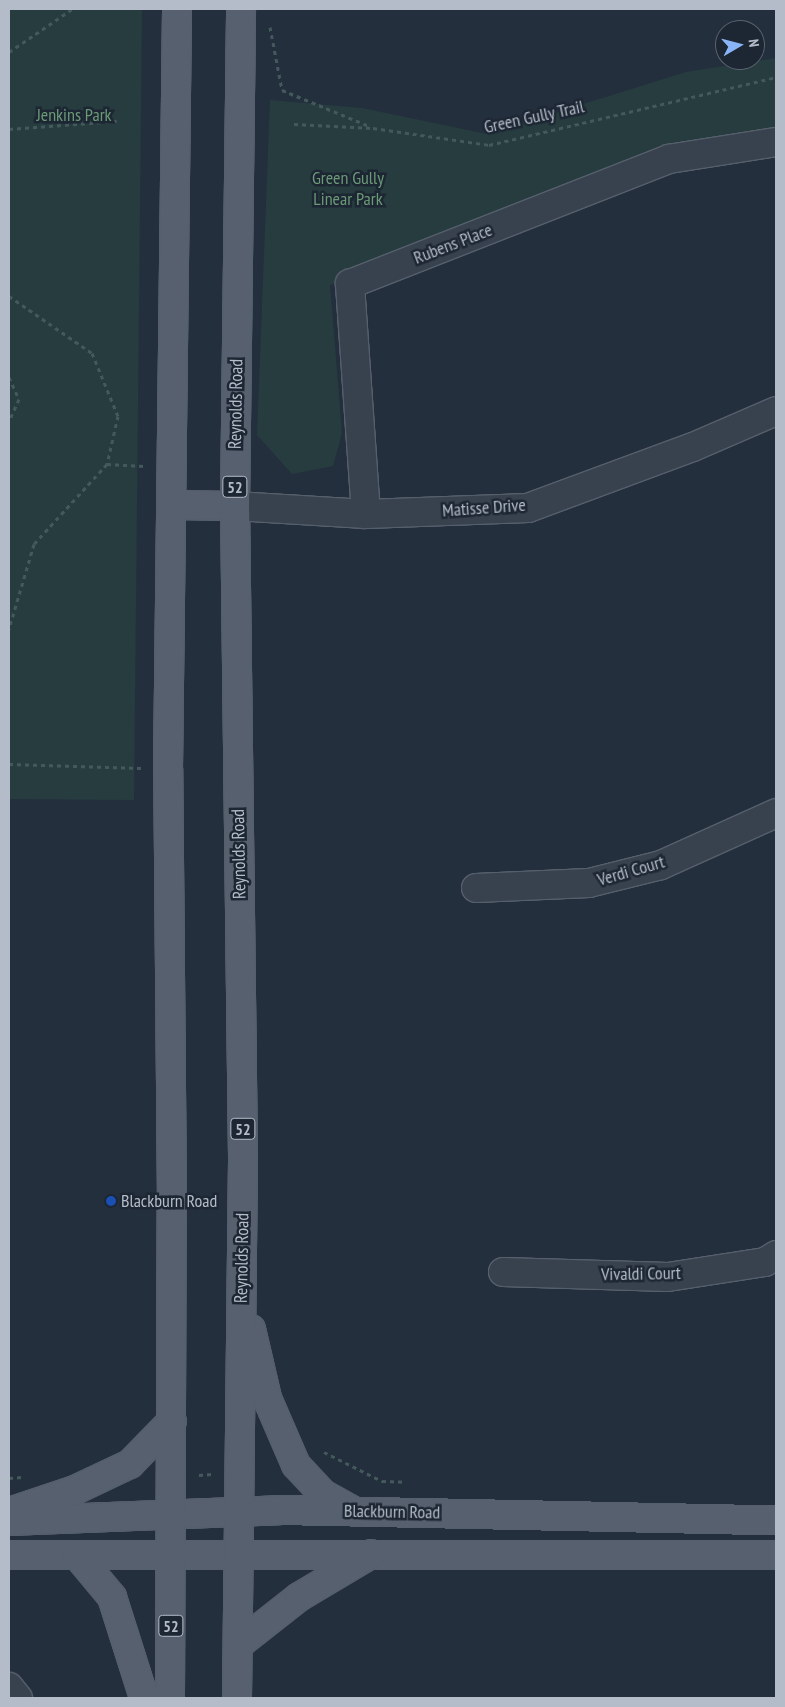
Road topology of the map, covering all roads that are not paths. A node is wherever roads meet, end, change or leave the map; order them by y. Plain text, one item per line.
1 (178, 9) edge
2 (241, 9) edge
3 (776, 142) edge
4 (776, 411) edge
5 (174, 505) junction
6 (235, 506) junction
7 (366, 514) junction
8 (776, 813) edge
9 (476, 888) dead end
10 (776, 1255) edge
11 (503, 1272) dead end
12 (242, 1291) junction
13 (172, 1421) junction
14 (237, 1510) junction
15 (354, 1511) junction
16 (9, 1512) edge
17 (171, 1514) junction
18 (774, 1520) edge
19 (9, 1521) edge
20 (236, 1553) junction
21 (170, 1554) junction
22 (371, 1554) junction
23 (9, 1555) edge
24 (77, 1555) junction
25 (776, 1555) edge
26 (238, 1646) junction
27 (9, 1687) edge
28 (18, 1698) edge
29 (144, 1698) edge
30 (170, 1698) edge
31 (237, 1698) edge

1 - 5 main road, 52
2 - 6 main road, Reynolds Road / 52
3 - 7 street, Rubens Place
4 - 7 street, Matisse Drive
5 - 6 main road
5 - 13 main road, 52
6 - 7 street, Matisse Drive
6 - 12 main road, Reynolds Road / 52
8 - 9 street, Verdi Court
10 - 11 street, Vivaldi Court
12 - 14 main road, Reynolds Road / 52
12 - 15 main road
13 - 16 main road
13 - 17 main road, 52
14 - 15 main road, Blackburn Road
14 - 17 main road, Blackburn Road
14 - 20 main road, Reynolds Road / 52
15 - 18 main road, Blackburn Road
17 - 19 main road, Blackburn Road
17 - 21 main road, 52
20 - 21 main road
20 - 22 main road
20 - 26 main road, Reynolds Road / 52
21 - 24 main road
21 - 30 main road, 52
22 - 25 main road
22 - 26 main road
23 - 24 main road
24 - 29 main road
26 - 31 main road, Reynolds Road / 52
27 - 28 street

